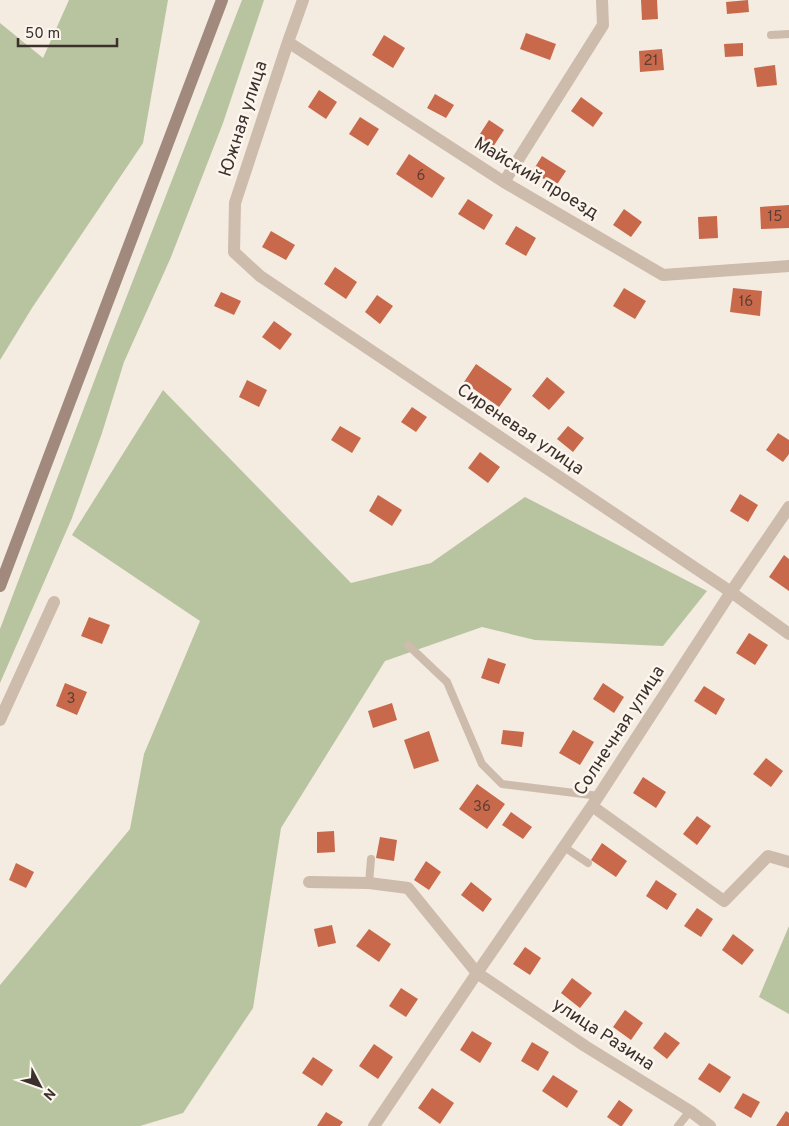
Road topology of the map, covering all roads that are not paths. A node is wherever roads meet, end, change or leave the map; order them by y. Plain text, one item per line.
1 (222, 0) edge
2 (304, 0) edge
3 (602, 0) edge
4 (789, 34) edge
5 (771, 35) dead end
6 (288, 42) junction
7 (504, 182) junction
8 (234, 252) joint
9 (789, 266) edge
10 (789, 507) edge
11 (0, 586) edge
12 (731, 592) junction
13 (54, 602) dead end
14 (789, 634) edge
15 (408, 645) dead end
16 (0, 720) edge
17 (595, 801) junction
18 (564, 846) junction
19 (371, 859) dead end
20 (789, 862) edge
21 (588, 864) dead end
22 (308, 882) dead end
23 (369, 883) junction
24 (477, 973) junction
25 (690, 1111) junction
26 (374, 1126) edge
27 (678, 1126) edge
28 (710, 1126) edge

1 - 11 street
2 - 6 street, Южная улица
3 - 7 street
4 - 5 lane
6 - 7 street, Майский проезд
6 - 8 street, Южная улица
7 - 9 street, Майский проезд
8 - 12 street, Сиреневая улица
10 - 12 street, Солнечная улица
12 - 14 street, Сиреневая улица
12 - 17 street, Солнечная улица
13 - 16 street
15 - 17 lane
17 - 18 street, Солнечная улица
17 - 20 street
18 - 21 lane
18 - 24 street, Солнечная улица
19 - 23 lane
22 - 23 street
23 - 24 street
24 - 25 street, улица Разина
24 - 26 street, Солнечная улица
25 - 27 lane
25 - 28 street, улица Разина

